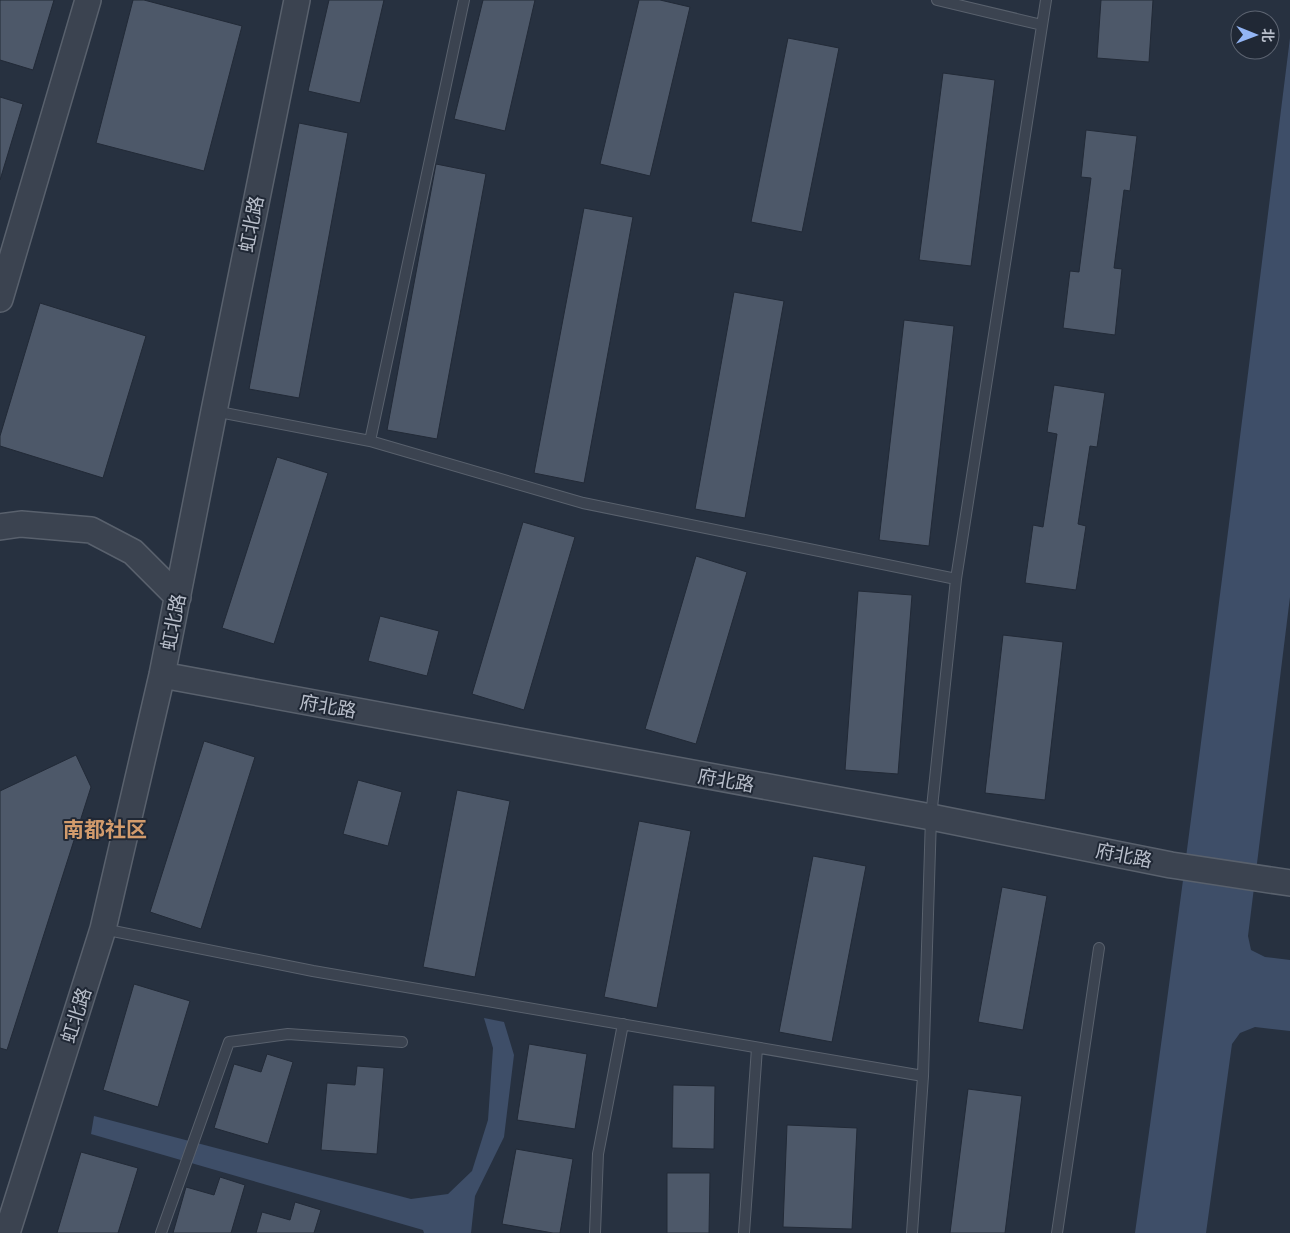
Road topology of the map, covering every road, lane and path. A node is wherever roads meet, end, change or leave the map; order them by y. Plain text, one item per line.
1 (88, 0) edge
2 (297, 0) edge
3 (464, 0) edge
4 (937, 0) edge
5 (1046, 0) edge
6 (1042, 25) junction
7 (0, 299) edge
8 (214, 411) junction
9 (370, 441) junction
10 (0, 526) edge
11 (956, 579) junction
12 (178, 597) junction
13 (162, 675) junction
14 (930, 817) junction
15 (1280, 881) edge
16 (103, 929) junction
17 (1099, 948) dead end
18 (623, 1024) junction
19 (402, 1042) dead end
20 (757, 1048) junction
21 (923, 1076) junction
22 (7, 1233) edge
23 (161, 1233) edge
24 (595, 1233) edge
25 (744, 1233) edge
26 (912, 1233) edge
27 (1057, 1233) edge

1 - 7 street
2 - 8 street, 虹北路
3 - 9 lane
4 - 6 lane
5 - 6 lane
6 - 11 lane
8 - 9 lane
8 - 12 street, 虹北路
9 - 11 lane
10 - 12 street
11 - 14 lane
12 - 13 street, 虹北路
13 - 14 street, 府北路
13 - 16 street, 虹北路
14 - 15 street, 府北路
14 - 21 lane
16 - 18 lane
16 - 22 street, 虹北路
17 - 27 lane
18 - 20 lane
18 - 24 lane
19 - 23 lane
20 - 21 lane
20 - 25 lane
21 - 26 lane

